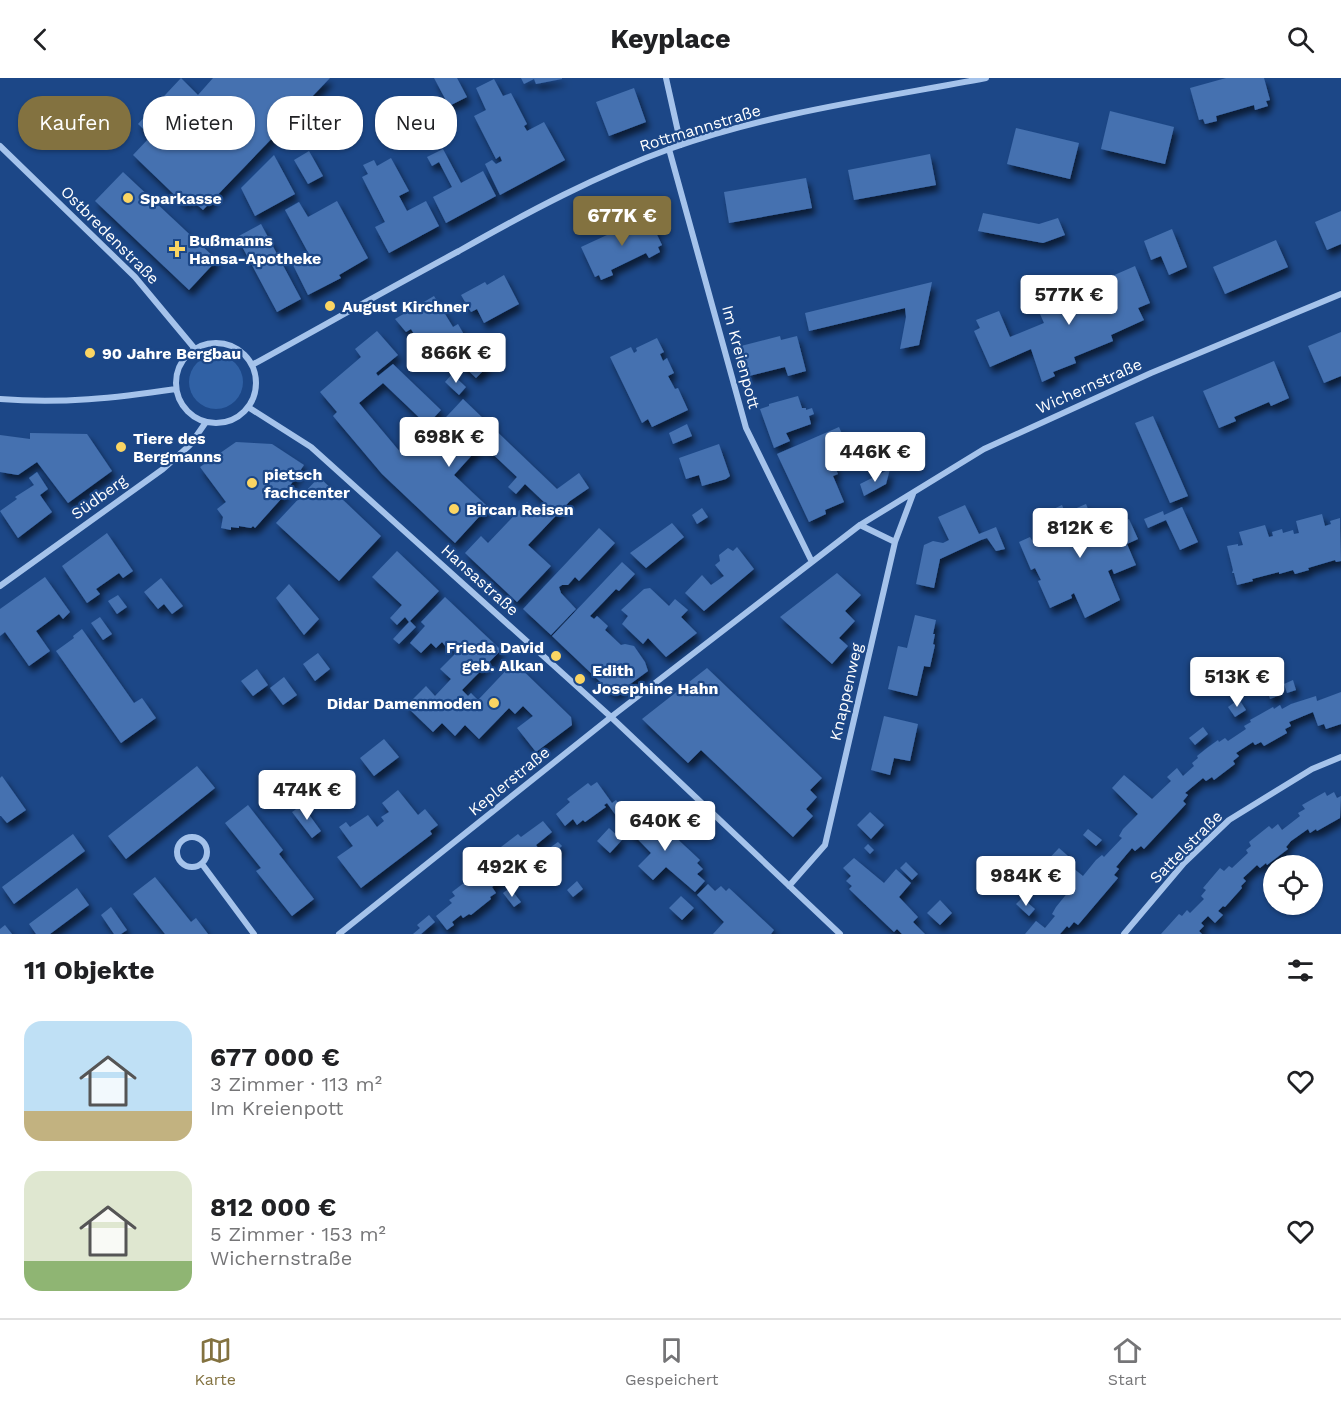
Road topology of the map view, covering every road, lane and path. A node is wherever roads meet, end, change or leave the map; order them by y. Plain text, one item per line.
1 (666, 78) edge
2 (986, 78) edge
3 (964, 80) edge
4 (681, 145) junction
5 (0, 146) edge
6 (669, 149) junction
7 (1341, 294) edge
8 (195, 349) junction
9 (252, 365) junction
10 (176, 389) junction
11 (0, 399) edge
12 (248, 407) junction
13 (206, 422) junction
14 (913, 493) junction
15 (860, 525) junction
16 (895, 542) junction
17 (812, 562) junction
18 (0, 586) edge
19 (611, 717) junction
20 (1341, 757) edge
21 (202, 864) junction
22 (789, 885) junction
23 (255, 934) edge
24 (341, 934) edge
25 (840, 934) edge
26 (1124, 934) edge

1 - 4 street
2 - 3 street, Rottmannstraße
3 - 4 street, Rottmannstraße
4 - 6 street, Rottmannstraße
5 - 8 street, Ostbredenstraße
6 - 9 street, Rottmannstraße
6 - 17 street, Im Kreienpott
7 - 14 street, Wichernstraße
8 - 9 street
8 - 10 street
9 - 12 street
10 - 11 street
10 - 13 street
12 - 13 street
12 - 19 street, Hansastraße
13 - 18 street, Südberg
14 - 15 street, Wichernstraße
14 - 16 street, Knappenweg
15 - 16 street
15 - 17 street, Wichernstraße
16 - 22 street, Knappenweg
17 - 19 street, Wichernstraße
19 - 22 street, Hansastraße
19 - 24 street, Keplerstraße
20 - 26 street, Sattelstraße
21 - 21 street
21 - 23 street
22 - 25 street, Hansastraße

